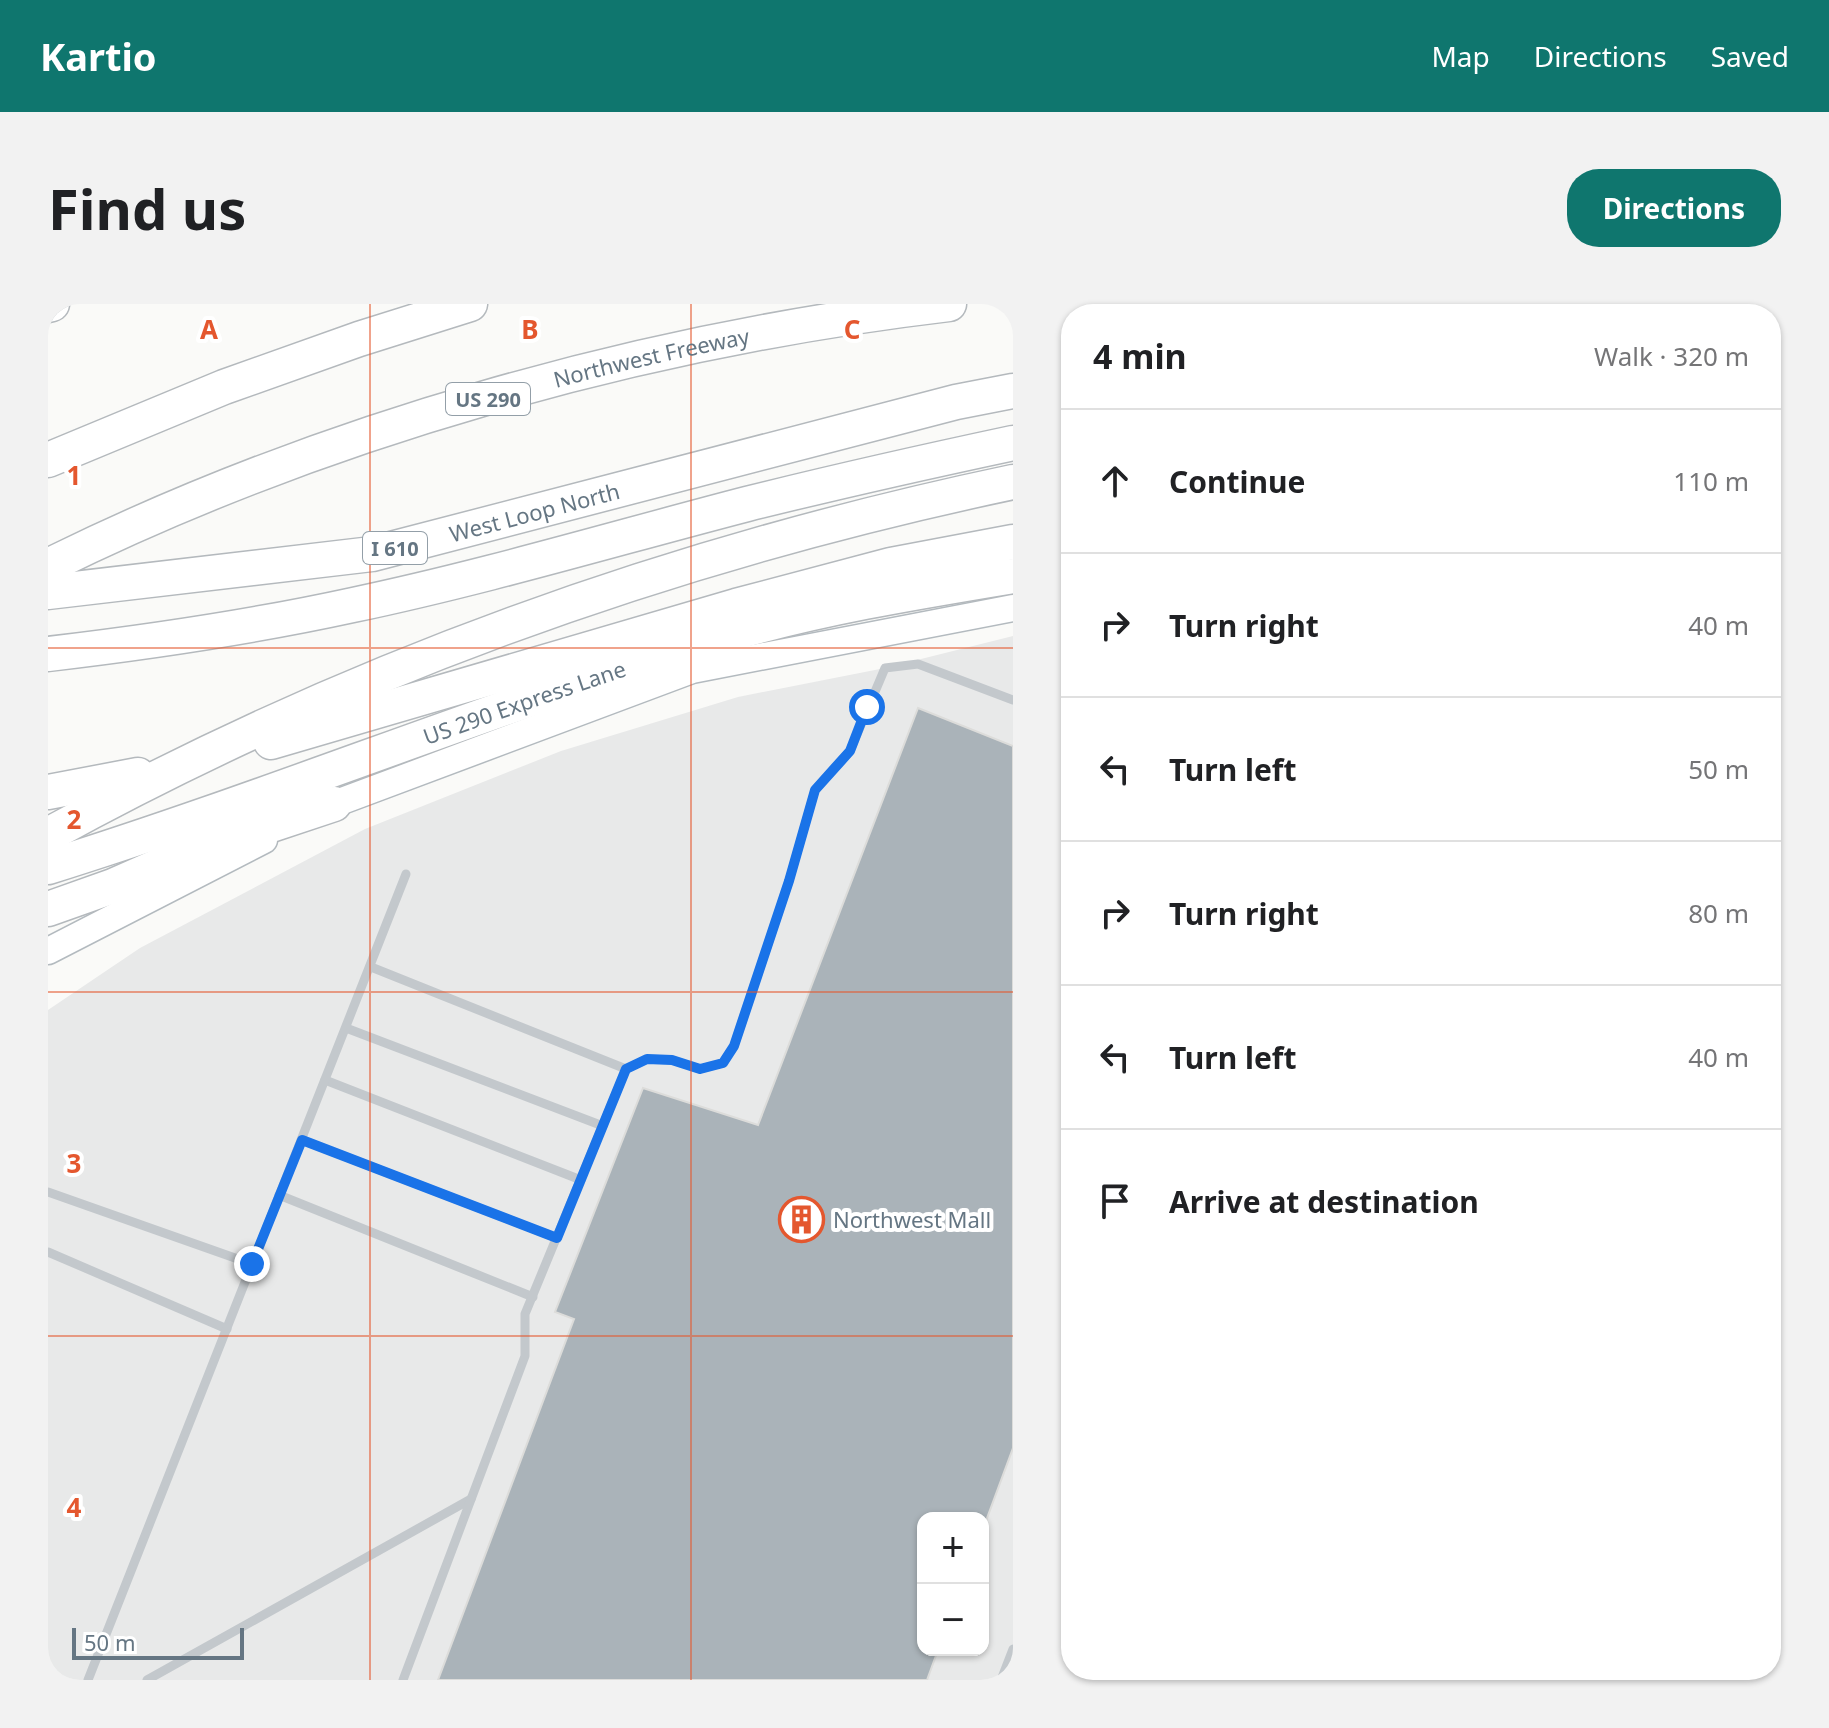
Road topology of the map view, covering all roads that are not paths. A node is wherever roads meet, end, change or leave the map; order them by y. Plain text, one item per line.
1 (470, 304) edge
2 (949, 304) edge
3 (1013, 391) edge
4 (1013, 443) edge
5 (48, 460) edge
6 (1013, 482) edge
7 (1013, 542) edge
8 (48, 566) edge
9 (1013, 576) edge
10 (48, 592) edge
11 (1013, 608) edge
12 (48, 654) edge
13 (1013, 700) edge
14 (48, 792) edge
15 (334, 804) junction
16 (48, 835) edge
17 (48, 867) edge
18 (406, 874) dead end
19 (48, 909) edge
20 (48, 951) edge
21 (371, 967) junction
22 (346, 1028) junction
23 (626, 1069) junction
24 (325, 1080) junction
25 (603, 1126) junction
26 (302, 1140) junction
27 (581, 1180) junction
28 (48, 1192) edge
29 (279, 1195) junction
30 (557, 1238) junction
31 (48, 1252) edge
32 (252, 1264) junction
33 (533, 1297) junction
34 (227, 1329) junction
35 (471, 1499) junction
36 (1013, 1649) edge
37 (88, 1680) edge
38 (147, 1680) edge
39 (403, 1680) edge
40 (1001, 1680) edge

1 - 5 highway
2 - 8 highway, Northwest Freeway / US 290
3 - 10 highway, West Loop North / I 610
4 - 12 highway
6 - 16 highway
7 - 14 highway
9 - 17 highway, US 290 Express Lane
11 - 15 main road
13 - 23 lane
15 - 19 highway
15 - 20 main road
18 - 21 lane
21 - 22 lane
21 - 23 lane
22 - 24 lane
22 - 25 lane
23 - 25 lane
24 - 26 lane
24 - 27 lane
25 - 27 lane
26 - 29 lane
26 - 30 lane
27 - 30 lane
28 - 32 lane
29 - 32 lane
29 - 33 lane
30 - 33 lane
31 - 34 lane
32 - 34 lane
33 - 35 lane
34 - 37 lane
35 - 38 lane
35 - 39 lane
36 - 40 lane

